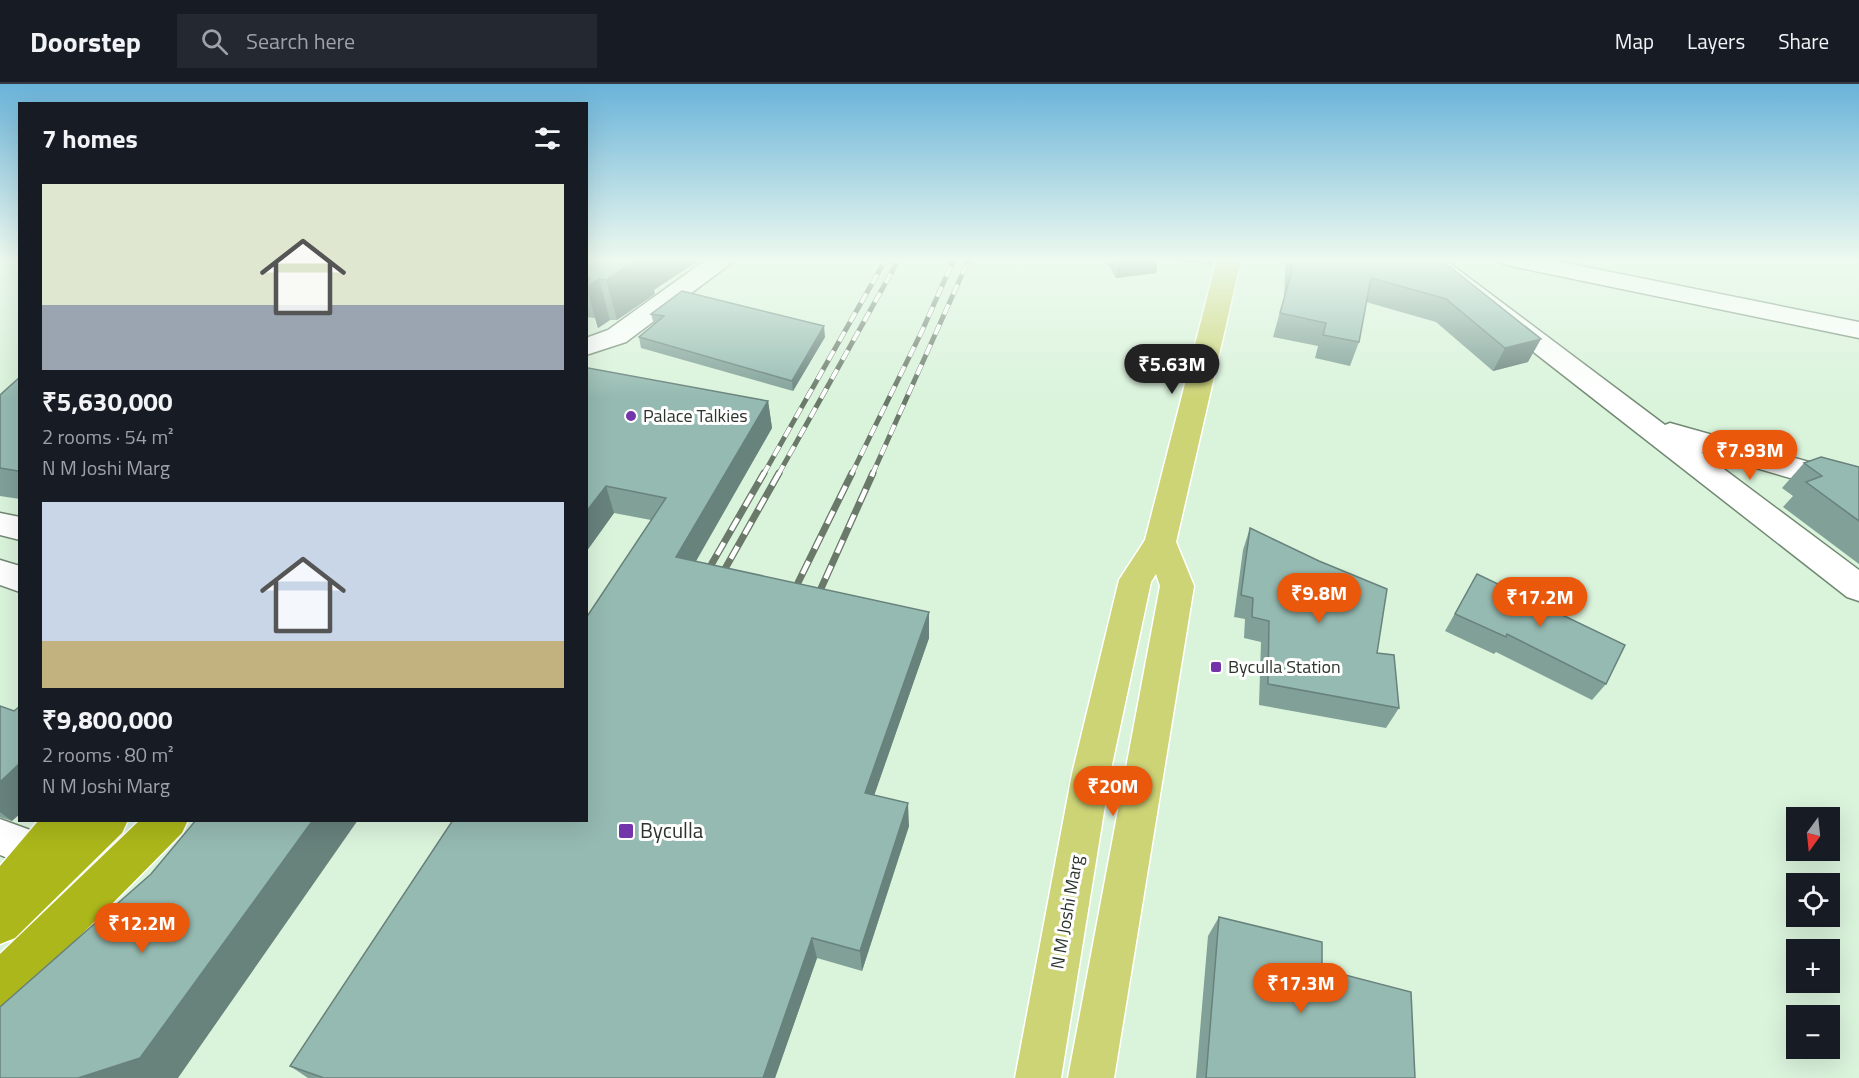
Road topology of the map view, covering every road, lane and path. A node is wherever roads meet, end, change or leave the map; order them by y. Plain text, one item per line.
1 (659, 305) edge
2 (1218, 305) edge
3 (1490, 305) edge
4 (1738, 305) edge
5 (1859, 330) edge
6 (588, 346) edge
7 (1653, 429) junction
8 (1859, 487) edge
9 (0, 524) edge
10 (18, 529) edge
11 (1160, 542) junction
12 (0, 572) edge
13 (18, 579) edge
14 (1859, 588) edge
15 (64, 822) edge
16 (105, 822) edge
17 (166, 822) edge
18 (0, 837) edge
19 (52, 857) junction
20 (0, 897) edge
21 (0, 923) edge
22 (0, 986) edge
23 (1038, 1078) edge
24 (1091, 1078) edge

1 - 6 street
2 - 11 main road, N M Joshi Marg
3 - 7 street
4 - 5 street
7 - 8 street
7 - 14 street
9 - 10 street
11 - 23 main road, N M Joshi Marg
11 - 24 main road
12 - 13 street
15 - 19 highway
16 - 19 highway
17 - 22 highway
18 - 19 street
19 - 20 highway
19 - 21 highway

